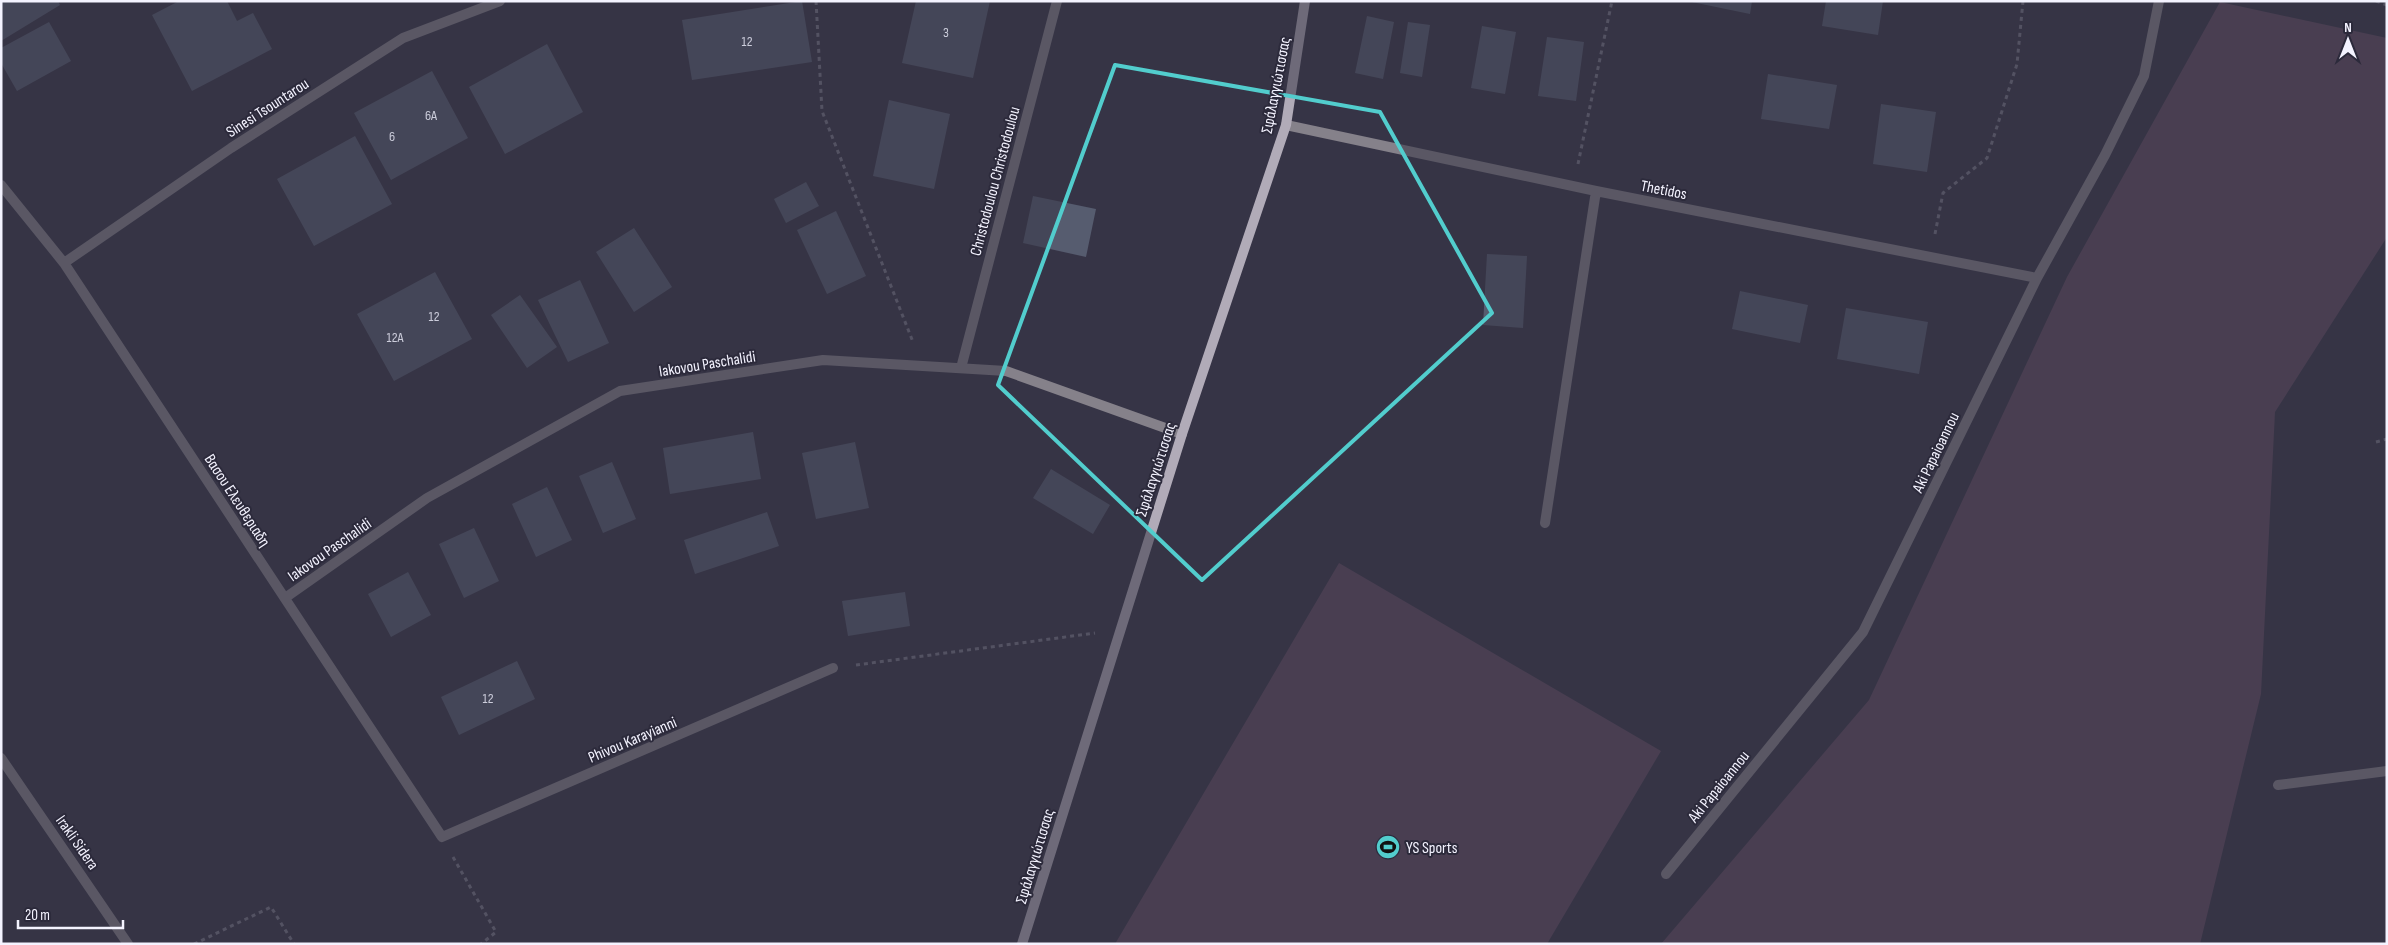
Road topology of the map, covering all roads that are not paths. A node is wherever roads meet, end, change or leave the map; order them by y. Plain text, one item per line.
1 (500, 1) edge
2 (1057, 1) edge
3 (1305, 1) edge
4 (2158, 1) edge
5 (1286, 125) junction
6 (1, 185) edge
7 (1596, 192) junction
8 (64, 263) junction
9 (2037, 278) junction
10 (961, 368) junction
11 (1182, 434) junction
12 (1545, 523) dead end
13 (285, 598) junction
14 (833, 668) road end
15 (1, 758) edge
16 (2387, 771) edge
17 (2278, 784) dead end
18 (442, 837) joint
19 (1666, 874) dead end
20 (128, 944) edge
21 (1022, 944) edge

1 - 8 street, Sinesi Tsountarou
2 - 10 street, Christodoulou Christodoulou
3 - 5 street, Σφάλαγγιώτισσας
4 - 9 street, Aki Papaioannou
5 - 7 street, Thetidos
5 - 11 street, Σφάλαγγιώτισσας
6 - 8 street, Βασου Ελευθεριαδη
7 - 9 street, Thetidos
7 - 12 street
8 - 13 street, Βασου Ελευθεριαδη
9 - 19 street, Aki Papaioannou
10 - 11 street, Iakovou Paschalidi
10 - 13 street, Iakovou Paschalidi
11 - 21 street, Σφάλαγγιώτισσας
13 - 18 street, Βασου Ελευθεριαδη
14 - 18 street, Phivou Karayianni
15 - 20 street, Irakli Sidera
16 - 17 street

